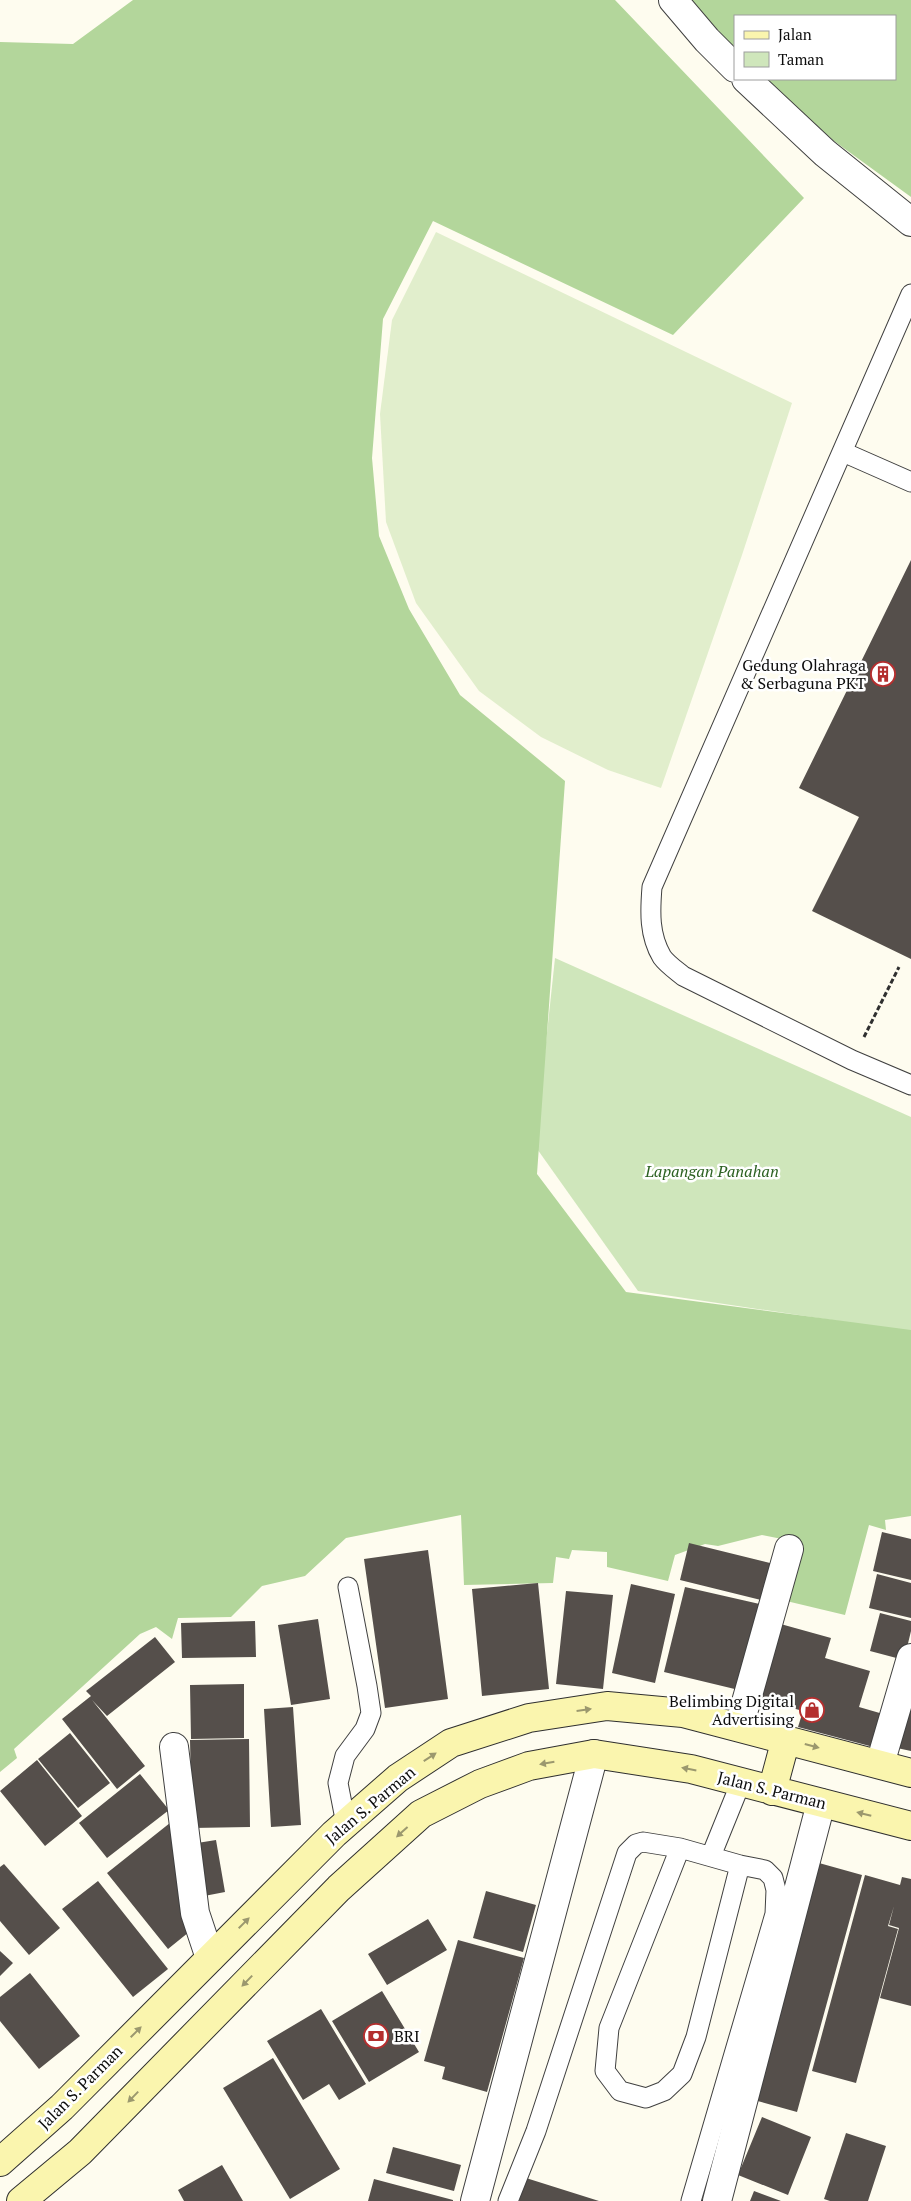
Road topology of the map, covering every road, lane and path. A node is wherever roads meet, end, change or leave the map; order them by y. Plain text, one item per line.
1 (673, 0) edge
2 (734, 67) edge
3 (747, 80) edge
4 (911, 222) edge
5 (911, 294) edge
6 (843, 452) junction
7 (911, 482) edge
8 (899, 967) dead end
9 (852, 1060) junction
10 (911, 1085) edge
11 (789, 1549) dead end
12 (348, 1587) dead end
13 (911, 1658) edge
14 (739, 1727) junction
15 (786, 1739) junction
16 (174, 1748) dead end
17 (594, 1754) junction
18 (880, 1764) junction
19 (911, 1773) edge
20 (740, 1782) junction
21 (772, 1791) junction
22 (821, 1803) junction
23 (346, 1824) junction
24 (911, 1826) edge
25 (680, 1848) junction
26 (711, 1856) junction
27 (740, 1865) junction
28 (210, 1958) junction
29 (0, 2162) edge
30 (21, 2201) edge
31 (475, 2201) edge
32 (508, 2201) edge
33 (691, 2201) edge
34 (717, 2201) edge

1 - 2 street
3 - 4 street
5 - 6 lane
6 - 7 lane
6 - 9 lane
8 - 9 path
9 - 10 lane
11 - 14 street
12 - 23 lane
13 - 18 street
14 - 15 main road, Jalan S. Parman
23 -> 14 main road, Jalan S. Parman
15 -> 18 main road, Jalan S. Parman
15 - 21 main road
16 - 28 street
20 -> 17 main road, Jalan S. Parman
17 -> 30 main road, Jalan S. Parman
17 - 31 street
18 - 19 main road, Jalan S. Parman
20 - 21 main road, Jalan S. Parman
20 - 26 lane
21 - 22 main road, Jalan S. Parman
24 -> 22 main road, Jalan S. Parman
22 - 34 street
28 -> 23 main road, Jalan S. Parman
25 - 26 lane
25 - 27 lane
25 - 32 lane
26 - 27 lane
27 - 33 lane
29 -> 28 main road, Jalan S. Parman

